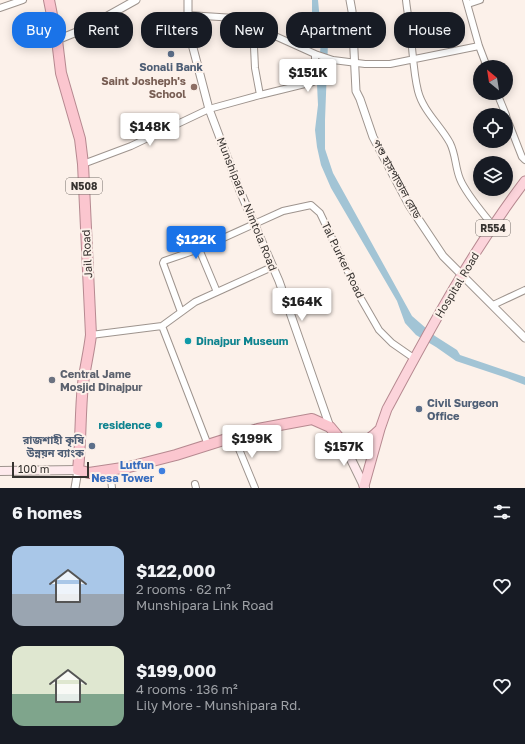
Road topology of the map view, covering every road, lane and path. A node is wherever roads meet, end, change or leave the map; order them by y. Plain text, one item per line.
1 (23, 0) edge
2 (49, 0) edge
3 (136, 0) edge
4 (188, 0) edge
5 (350, 0) edge
6 (406, 0) edge
7 (480, 0) edge
8 (467, 2) edge
9 (0, 8) edge
10 (51, 12) edge
11 (188, 12) edge
12 (66, 36) edge
13 (278, 38) edge
14 (479, 46) junction
15 (58, 48) edge
16 (193, 48) edge
17 (254, 48) edge
18 (316, 55) junction
19 (413, 60) junction
20 (484, 60) edge
21 (355, 62) junction
22 (260, 95) junction
23 (209, 109) junction
24 (513, 134) edge
25 (525, 160) edge
26 (82, 164) junction
27 (525, 182) edge
28 (254, 225) junction
29 (493, 226) junction
30 (199, 250) junction
31 (272, 267) junction
32 (462, 275) junction
33 (525, 290) edge
34 (217, 292) junction
35 (493, 305) junction
36 (181, 312) junction
37 (162, 326) junction
38 (91, 335) junction
39 (525, 338) edge
40 (415, 359) junction
41 (330, 427) junction
42 (380, 429) junction
43 (234, 437) junction
44 (340, 440) junction
45 (208, 445) junction
46 (78, 470) junction
47 (110, 470) junction
48 (0, 471) edge
49 (364, 487) edge
50 (76, 488) edge
51 (112, 488) edge
52 (255, 488) edge

1 - 9 street
2 - 10 highway, N508
3 - 12 street
4 - 11 street, Munshipara - Nimtola Road
5 - 21 street, পশু হাসপাতাল রোড
6 - 19 street
7 - 8 street
8 - 14 street
13 - 18 street
14 - 19 street
14 - 20 street
15 - 26 highway, Jail Road / N508
16 - 23 street, Munshipara - Nimtola Road
17 - 22 street
18 - 21 street
18 - 22 street
19 - 21 street
19 - 29 street
21 - 32 street, পশু হাসপাতাল রোড
22 - 23 street
23 - 26 street
23 - 28 street, Munshipara - Nimtola Road
24 - 25 street
26 - 38 highway, Jail Road / N508
27 - 29 main road, Hospital Road / R554
28 - 30 street
28 - 31 street, Munshipara - Nimtola Road
28 - 40 street, Tal Purker Road
29 - 32 main road, Hospital Road / R554
30 - 34 street
30 - 36 street
31 - 34 street
31 - 41 street, Munshipara - Nimtola Road
32 - 35 street, পশু হাসপাতাল রোড
32 - 40 main road, Hospital Road / R554
33 - 35 street
34 - 36 street
35 - 39 street, পশু হাসপাতাল রোড
36 - 37 street
37 - 38 street
37 - 45 street
38 - 46 highway, Jail Road / N508
40 - 42 main road, R554
41 - 43 highway
41 - 44 highway
42 - 44 main road
42 - 49 main road, R554
43 - 45 highway
43 - 52 street
44 - 49 main road
45 - 47 highway
46 - 47 highway
46 - 48 main road
46 - 50 street
47 - 51 street

